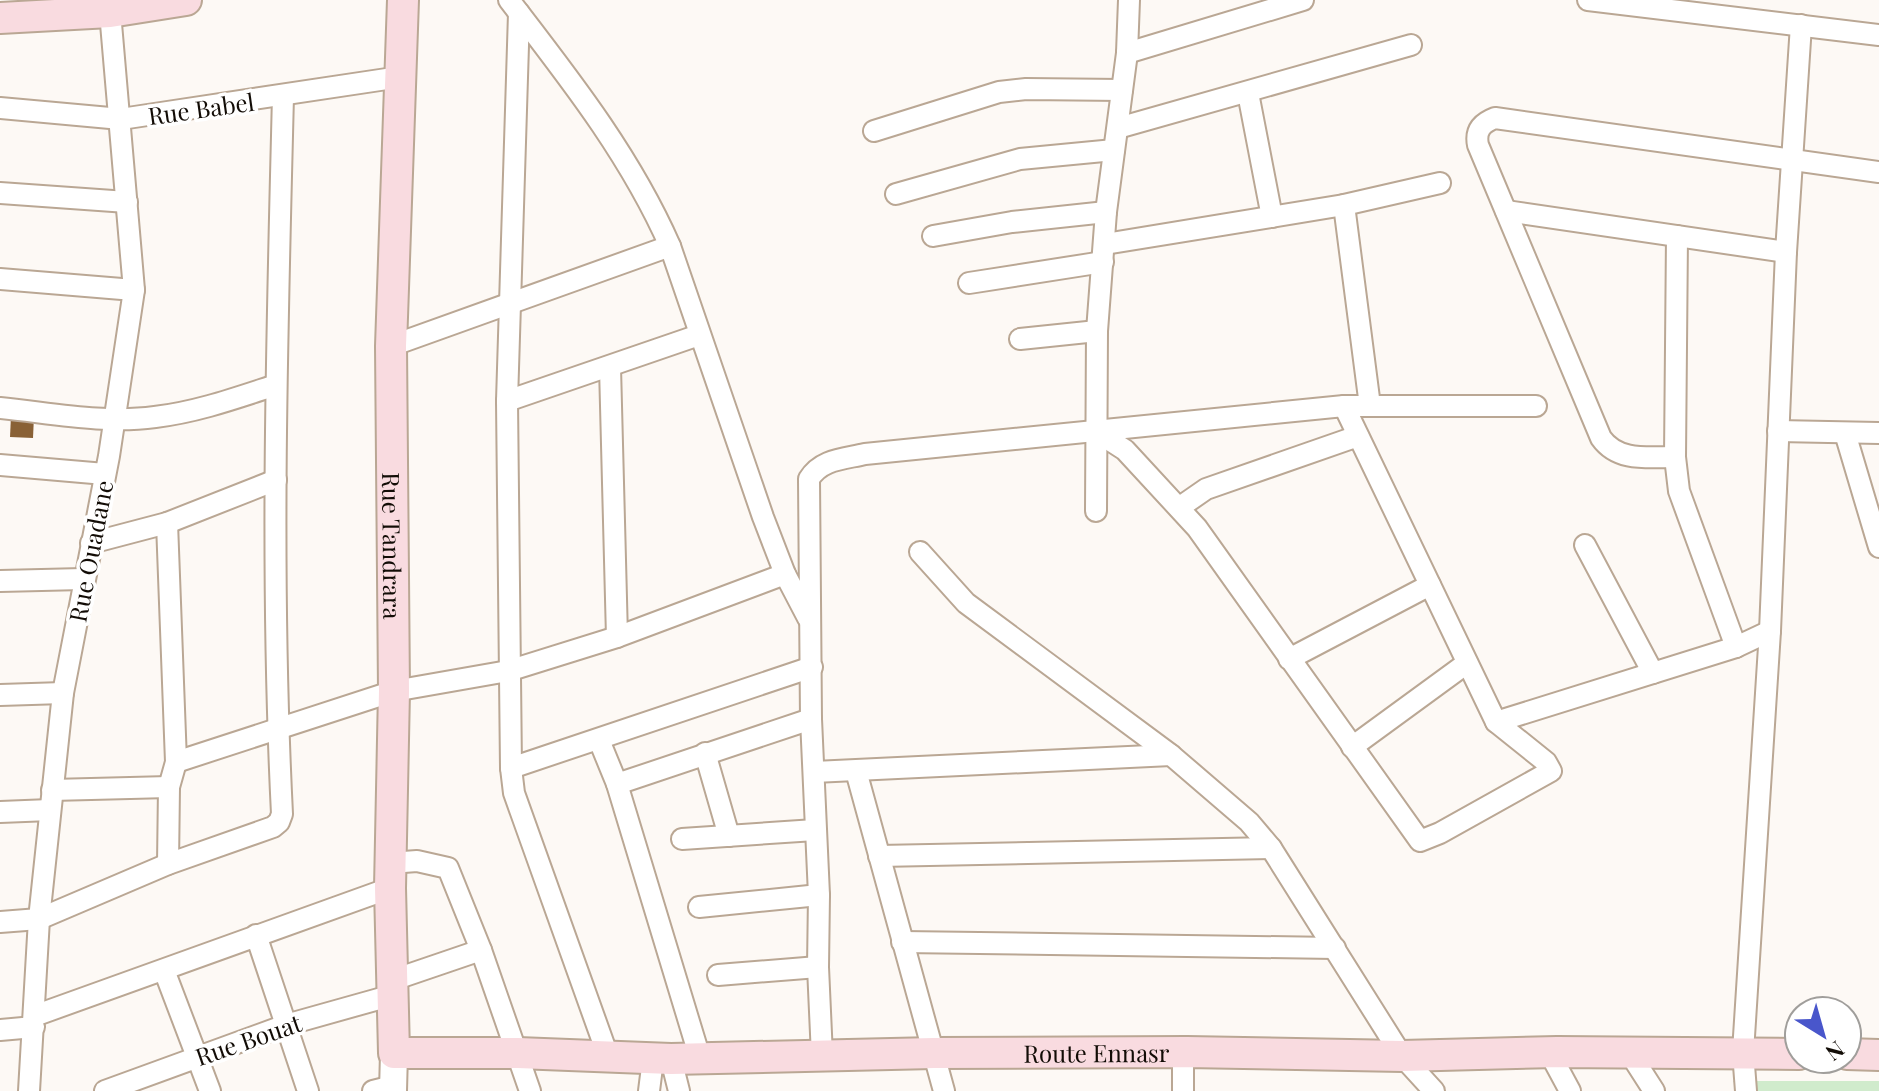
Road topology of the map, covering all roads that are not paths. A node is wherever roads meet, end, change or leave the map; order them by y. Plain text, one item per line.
1 (186, 0) edge
2 (403, 0) edge
3 (1129, 0) edge
4 (1303, 0) edge
5 (1588, 0) edge
6 (1633, 3) edge
7 (514, 6) edge
8 (6, 12) edge
9 (110, 12) junction
10 (1801, 25) junction
11 (1879, 35) edge
12 (1411, 45) dead end
13 (1127, 53) junction
14 (400, 77) junction
15 (1122, 90) junction
16 (1248, 93) junction
17 (283, 96) junction
18 (0, 108) edge
19 (121, 119) junction
20 (1118, 128) junction
21 (874, 131) dead end
22 (1114, 150) junction
23 (1793, 160) junction
24 (1879, 172) edge
25 (1440, 183) dead end
26 (0, 193) edge
27 (896, 194) dead end
28 (127, 202) junction
29 (1344, 205) junction
30 (1506, 211) junction
31 (1106, 212) junction
32 (1272, 217) junction
33 (933, 236) dead end
34 (1677, 236) junction
35 (670, 246) junction
36 (1786, 252) junction
37 (1104, 253) junction
38 (0, 279) edge
39 (969, 283) dead end
40 (134, 290) junction
41 (508, 304) junction
42 (1097, 331) junction
43 (699, 335) junction
44 (1020, 339) dead end
45 (391, 346) junction
46 (610, 367) junction
47 (276, 385) junction
48 (507, 401) junction
49 (1344, 406) junction
50 (1370, 406) junction
51 (1536, 406) dead end
52 (0, 408) edge
53 (115, 419) junction
54 (1778, 431) junction
55 (1097, 432) junction
56 (1845, 433) junction
57 (1879, 433) edge
58 (1358, 436) junction
59 (1675, 457) junction
60 (0, 465) edge
61 (105, 474) junction
62 (276, 480) junction
63 (1180, 507) junction
64 (1096, 511) dead end
65 (167, 523) junction
66 (91, 543) junction
67 (1585, 545) dead end
68 (1879, 547) edge
69 (920, 552) dead end
70 (785, 574) junction
71 (83, 579) junction
72 (0, 581) edge
73 (1430, 585) junction
74 (809, 621) junction
75 (1770, 631) junction
76 (617, 637) junction
77 (1736, 647) junction
78 (1289, 659) junction
79 (1467, 663) junction
80 (812, 667) junction
81 (508, 671) junction
82 (1653, 673) junction
83 (394, 691) junction
84 (63, 693) junction
85 (0, 695) edge
86 (811, 719) junction
87 (1496, 722) junction
88 (278, 727) junction
89 (599, 740) junction
90 (1352, 747) junction
91 (705, 753) junction
92 (1171, 755) junction
93 (176, 762) junction
94 (511, 768) junction
95 (856, 771) junction
96 (814, 772) junction
97 (617, 784) junction
98 (169, 787) junction
99 (51, 800) junction
100 (0, 812) edge
101 (815, 830) junction
102 (729, 836) junction
103 (682, 839) dead end
104 (1271, 848) junction
105 (879, 856) junction
106 (168, 864) junction
107 (390, 875) junction
108 (819, 895) junction
109 (699, 907) dead end
110 (39, 919) junction
111 (0, 922) edge
112 (256, 935) junction
113 (902, 942) junction
114 (1335, 948) junction
115 (481, 950) junction
116 (818, 967) junction
117 (164, 970) junction
118 (718, 975) dead end
119 (393, 987) junction
120 (34, 1021) junction
121 (286, 1025) junction
122 (0, 1030) edge
123 (1549, 1052) junction
124 (1629, 1052) junction
125 (1743, 1052) junction
126 (394, 1053) junction
127 (518, 1053) junction
128 (934, 1053) junction
129 (1183, 1053) junction
130 (1783, 1053) edge
131 (608, 1056) junction
132 (822, 1056) junction
133 (1402, 1056) junction
134 (196, 1057) junction
135 (675, 1059) junction
136 (386, 1089) edge
137 (29, 1091) edge
138 (105, 1091) edge
139 (210, 1091) edge
140 (308, 1091) edge
141 (530, 1091) edge
142 (649, 1091) edge
143 (679, 1091) edge
144 (944, 1091) edge
145 (1183, 1091) edge
146 (1434, 1091) edge
147 (1570, 1091) edge
148 (1654, 1091) edge
149 (1746, 1091) edge

1 - 9 main road
2 - 14 main road, Rue Tandrara
3 - 13 street
4 - 13 street
5 - 6 street
6 - 10 street
7 - 35 street
7 - 41 street
8 - 9 main road
9 - 19 street, Rue Ouadane
10 - 11 street
10 - 23 street
12 - 16 street
13 - 15 street
14 - 17 street, Rue Babel
14 - 45 main road, Rue Tandrara
15 - 20 street
15 - 21 street
16 - 20 street
16 - 32 street
17 - 19 street, Rue Babel
17 - 47 street
18 - 19 street, Rue Babel
19 - 28 street, Rue Ouadane
20 - 22 street
22 - 27 street
22 - 31 street
23 - 24 street
23 - 30 street
23 - 36 street
25 - 29 street
26 - 28 street
28 - 40 street, Rue Ouadane
29 - 32 street
29 - 50 street
30 - 34 street
30 - 59 street
31 - 33 street
31 - 37 street
32 - 37 street
34 - 36 street
34 - 59 street
35 - 41 street
35 - 43 street
36 - 54 street
37 - 39 street
37 - 42 street
38 - 40 street
40 - 53 street, Rue Ouadane
41 - 45 street
41 - 48 street
42 - 44 street
42 - 55 street
43 - 46 street
43 - 70 street
45 - 83 main road, Rue Tandrara
46 - 48 street
46 - 76 street
47 - 53 street
47 - 62 street
48 - 81 street
49 - 50 street
49 - 55 street
49 - 58 street
50 - 51 street
52 - 53 street
53 - 61 street, Rue Ouadane
54 - 56 street
54 - 75 street
55 - 63 street
55 - 64 street
55 - 74 street
56 - 57 street
56 - 68 street
58 - 63 street
58 - 73 street
59 - 77 street
60 - 61 street
61 - 66 street, Rue Ouadane
62 - 65 street
62 - 88 street
63 - 78 street
65 - 66 street
65 - 93 street
66 - 71 street, Rue Ouadane
67 - 82 street
69 - 92 street
70 - 74 street
70 - 76 street
71 - 72 street
71 - 84 street, Rue Ouadane
73 - 78 street
73 - 79 street
74 - 80 street
75 - 77 street
75 - 125 street
76 - 81 street
77 - 82 street
78 - 90 street
79 - 87 street
79 - 90 street
80 - 86 street
80 - 89 street
81 - 83 street
81 - 94 street
82 - 87 street
83 - 88 street
83 - 107 main road, Rue Tandrara
84 - 85 street
84 - 99 street, Rue Ouadane
86 - 91 street
86 - 96 street
87 - 90 street
88 - 93 street
88 - 106 street
89 - 94 street
89 - 97 street
91 - 97 street
91 - 102 street
92 - 95 street
92 - 104 street
93 - 98 street
94 - 131 street
95 - 96 street
95 - 105 street
96 - 101 street
97 - 135 street
98 - 99 street
98 - 106 street
99 - 100 street
99 - 110 street, Rue Ouadane
101 - 102 street
101 - 108 street
102 - 103 street
104 - 105 street
104 - 114 street
105 - 113 street
106 - 110 street
107 - 112 street
107 - 115 street
107 - 119 main road, Rue Tandrara
108 - 109 street
108 - 116 street
110 - 111 street
110 - 120 street, Rue Ouadane
112 - 117 street
112 - 121 street
113 - 114 street
113 - 128 street
114 - 133 street
115 - 119 street, Rue Bouat
115 - 127 street
116 - 118 street
116 - 132 street
117 - 120 street
117 - 134 street
119 - 121 street, Rue Bouat
119 - 126 main road, Rue Tandrara
120 - 122 street
120 - 137 street, Rue Ouadane
121 - 134 street, Rue Bouat
121 - 140 street
123 - 124 main road, Route Ennasr
123 - 133 main road, Route Ennasr
123 - 147 street
124 - 125 main road, Route Ennasr
124 - 148 street
125 - 130 main road, Route Ennasr
125 - 149 street
126 - 127 main road, Route Ennasr
126 - 136 street, Rue Tandrara
127 - 131 main road, Route Ennasr
127 - 141 street
128 - 129 main road, Route Ennasr
128 - 132 main road, Route Ennasr
128 - 144 street
129 - 133 main road, Route Ennasr
129 - 145 street
131 - 135 main road, Route Ennasr
132 - 135 main road, Route Ennasr
133 - 146 street
134 - 138 street, Rue Bouat
134 - 139 street
135 - 142 street
135 - 143 street

